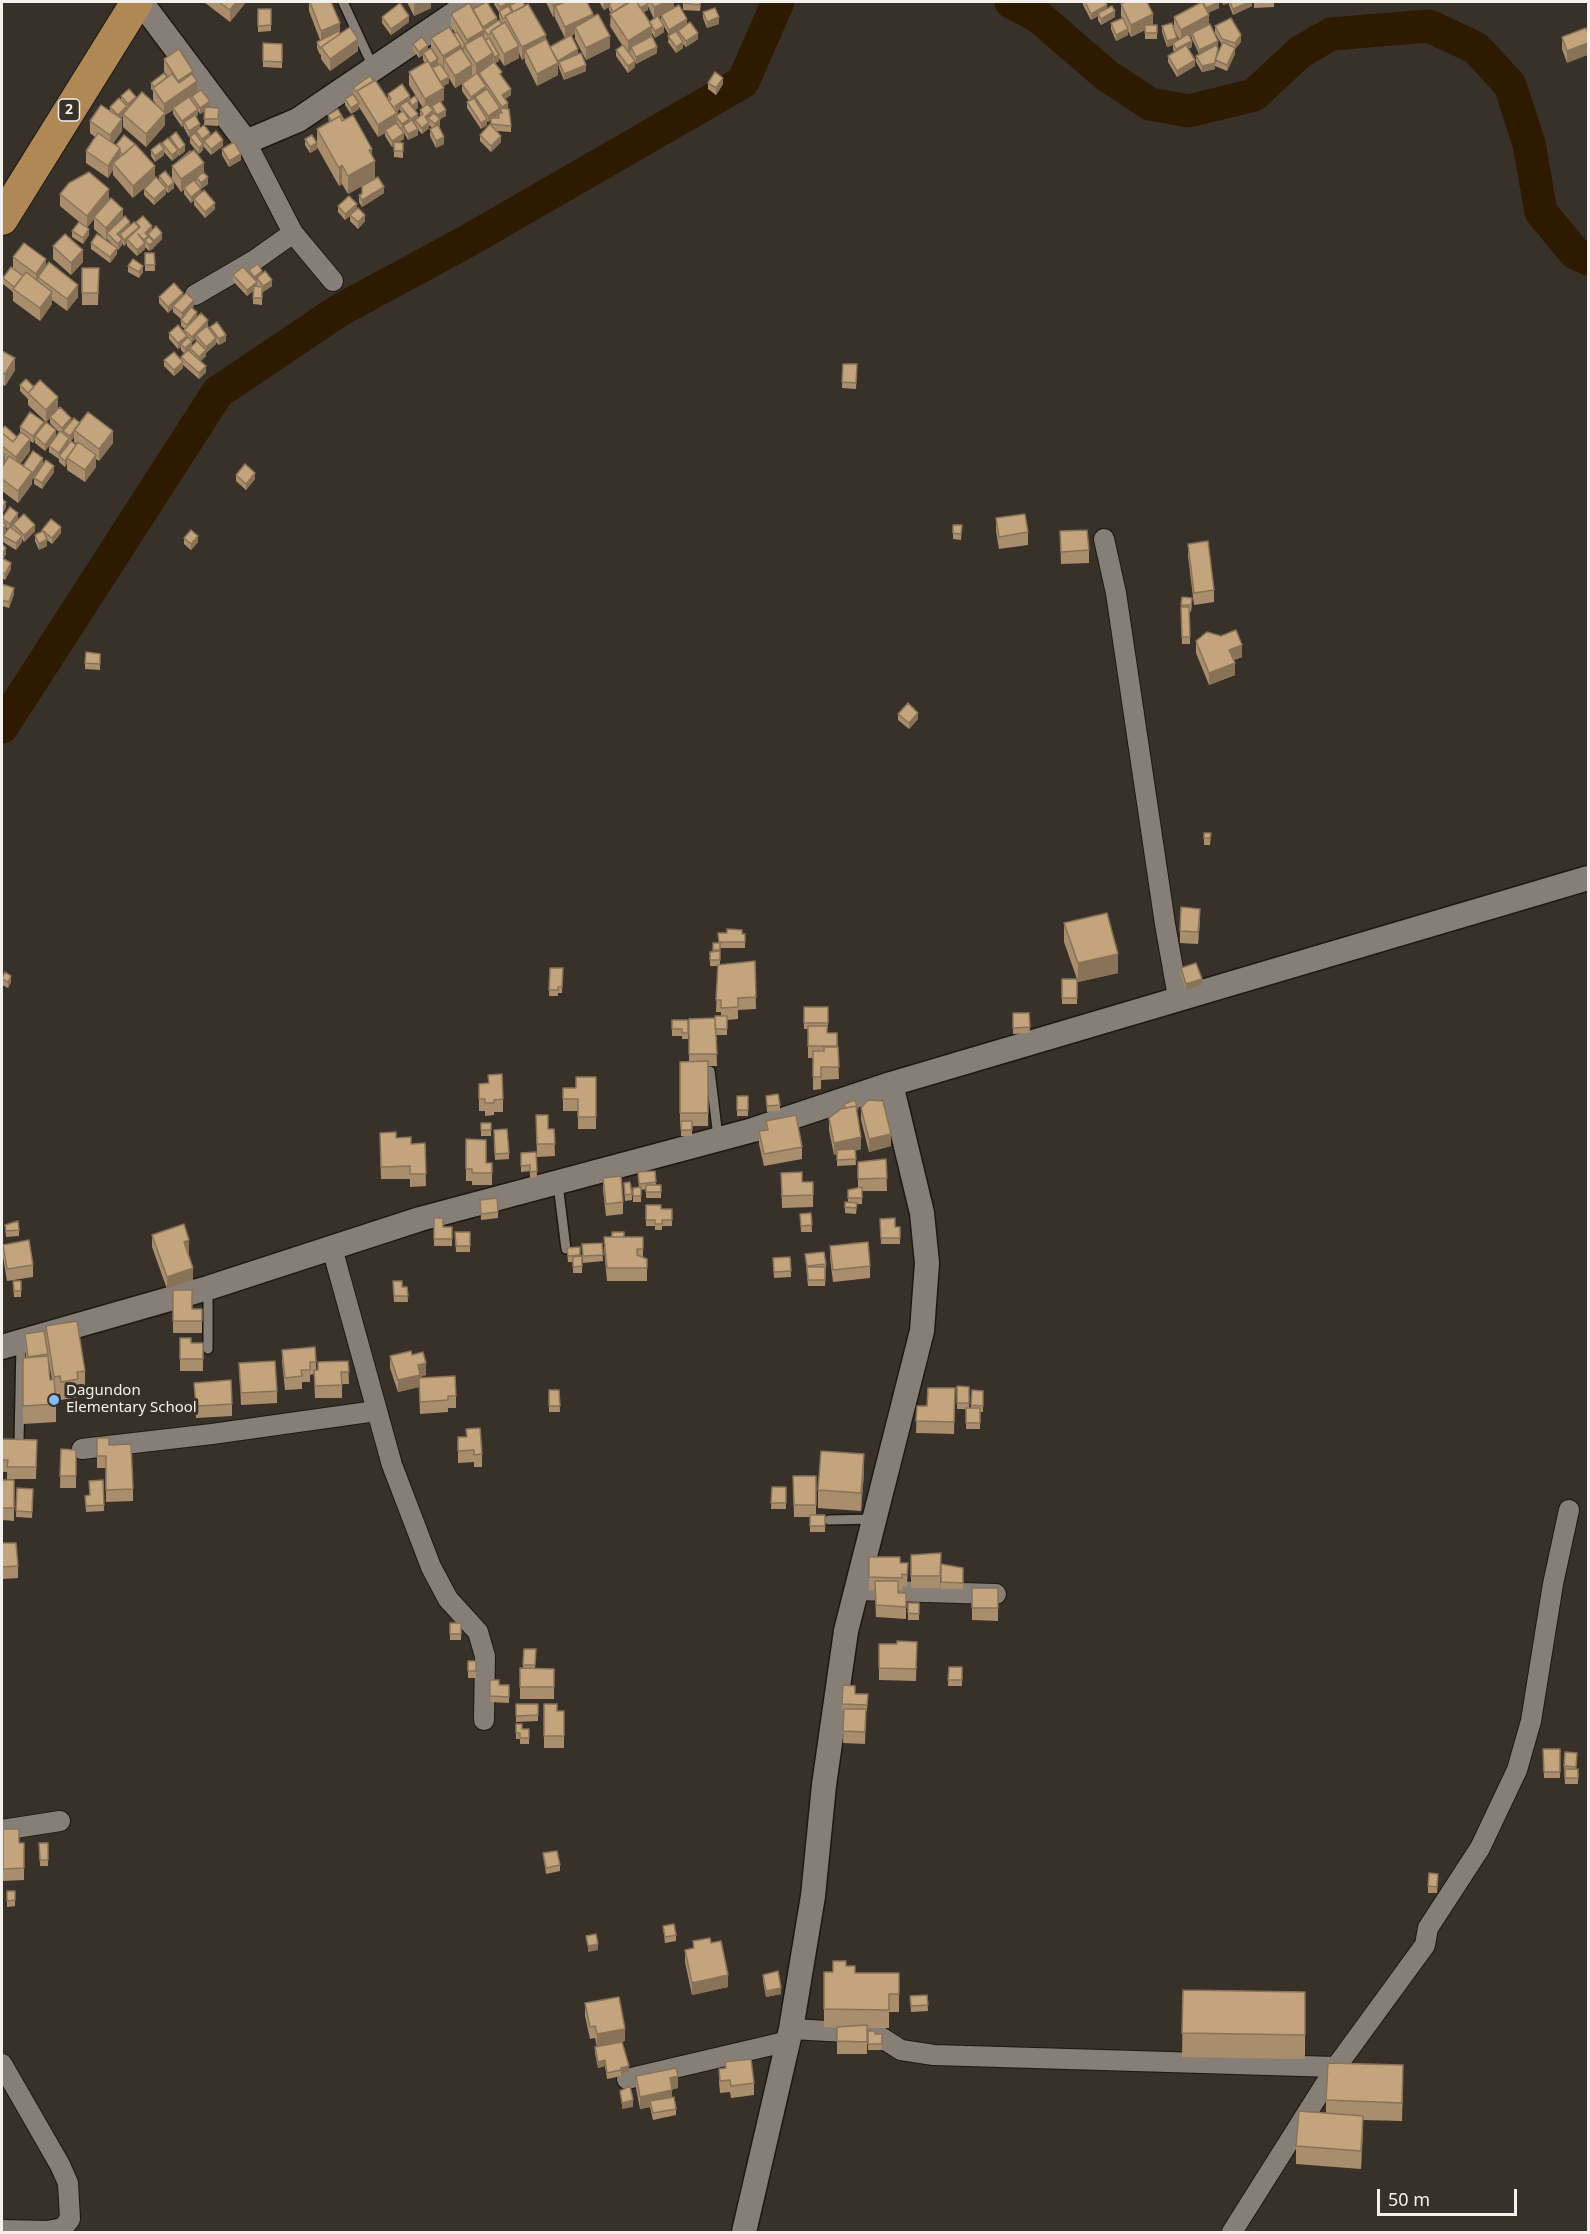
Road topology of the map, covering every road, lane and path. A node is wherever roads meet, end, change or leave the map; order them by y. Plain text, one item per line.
1 (139, 2) edge
2 (343, 2) edge
3 (472, 2) edge
4 (374, 67) junction
5 (246, 142) junction
6 (2, 219) edge
7 (293, 233) junction
8 (333, 281) dead end
9 (195, 295) dead end
10 (1104, 539) dead end
11 (1588, 879) edge
12 (1178, 997) junction
13 (710, 1071) edge
14 (891, 1084) junction
15 (718, 1139) junction
16 (558, 1182) junction
17 (332, 1248) junction
18 (566, 1249) edge
19 (208, 1288) junction
20 (11, 1344) edge
21 (208, 1349) dead end
22 (376, 1411) junction
23 (19, 1442) edge
24 (81, 1449) dead end
25 (1569, 1510) dead end
26 (876, 1518) junction
27 (829, 1520) dead end
28 (855, 1590) junction
29 (996, 1594) edge
30 (484, 1720) dead end
31 (60, 1821) dead end
32 (2, 1830) edge
33 (790, 2035) junction
34 (2, 2064) edge
35 (1336, 2067) junction
36 (627, 2079) dead end
37 (2, 2230) edge
38 (744, 2232) edge
39 (1232, 2232) edge

1 - 5 street
1 - 6 highway, 2
2 - 4 lane
3 - 4 street
4 - 5 street
5 - 7 street
7 - 8 street
7 - 9 street
10 - 12 street
11 - 12 street
12 - 14 street
13 - 15 lane
14 - 15 street
14 - 26 street
15 - 16 street
16 - 17 street
16 - 18 lane
17 - 19 street
17 - 22 street
19 - 20 street
19 - 21 lane
20 - 23 lane
22 - 24 street
22 - 30 street
25 - 35 street
26 - 27 lane
26 - 28 street
28 - 29 street
28 - 33 street
31 - 32 street
33 - 35 street
33 - 36 street
33 - 38 street
34 - 37 street
35 - 39 street

